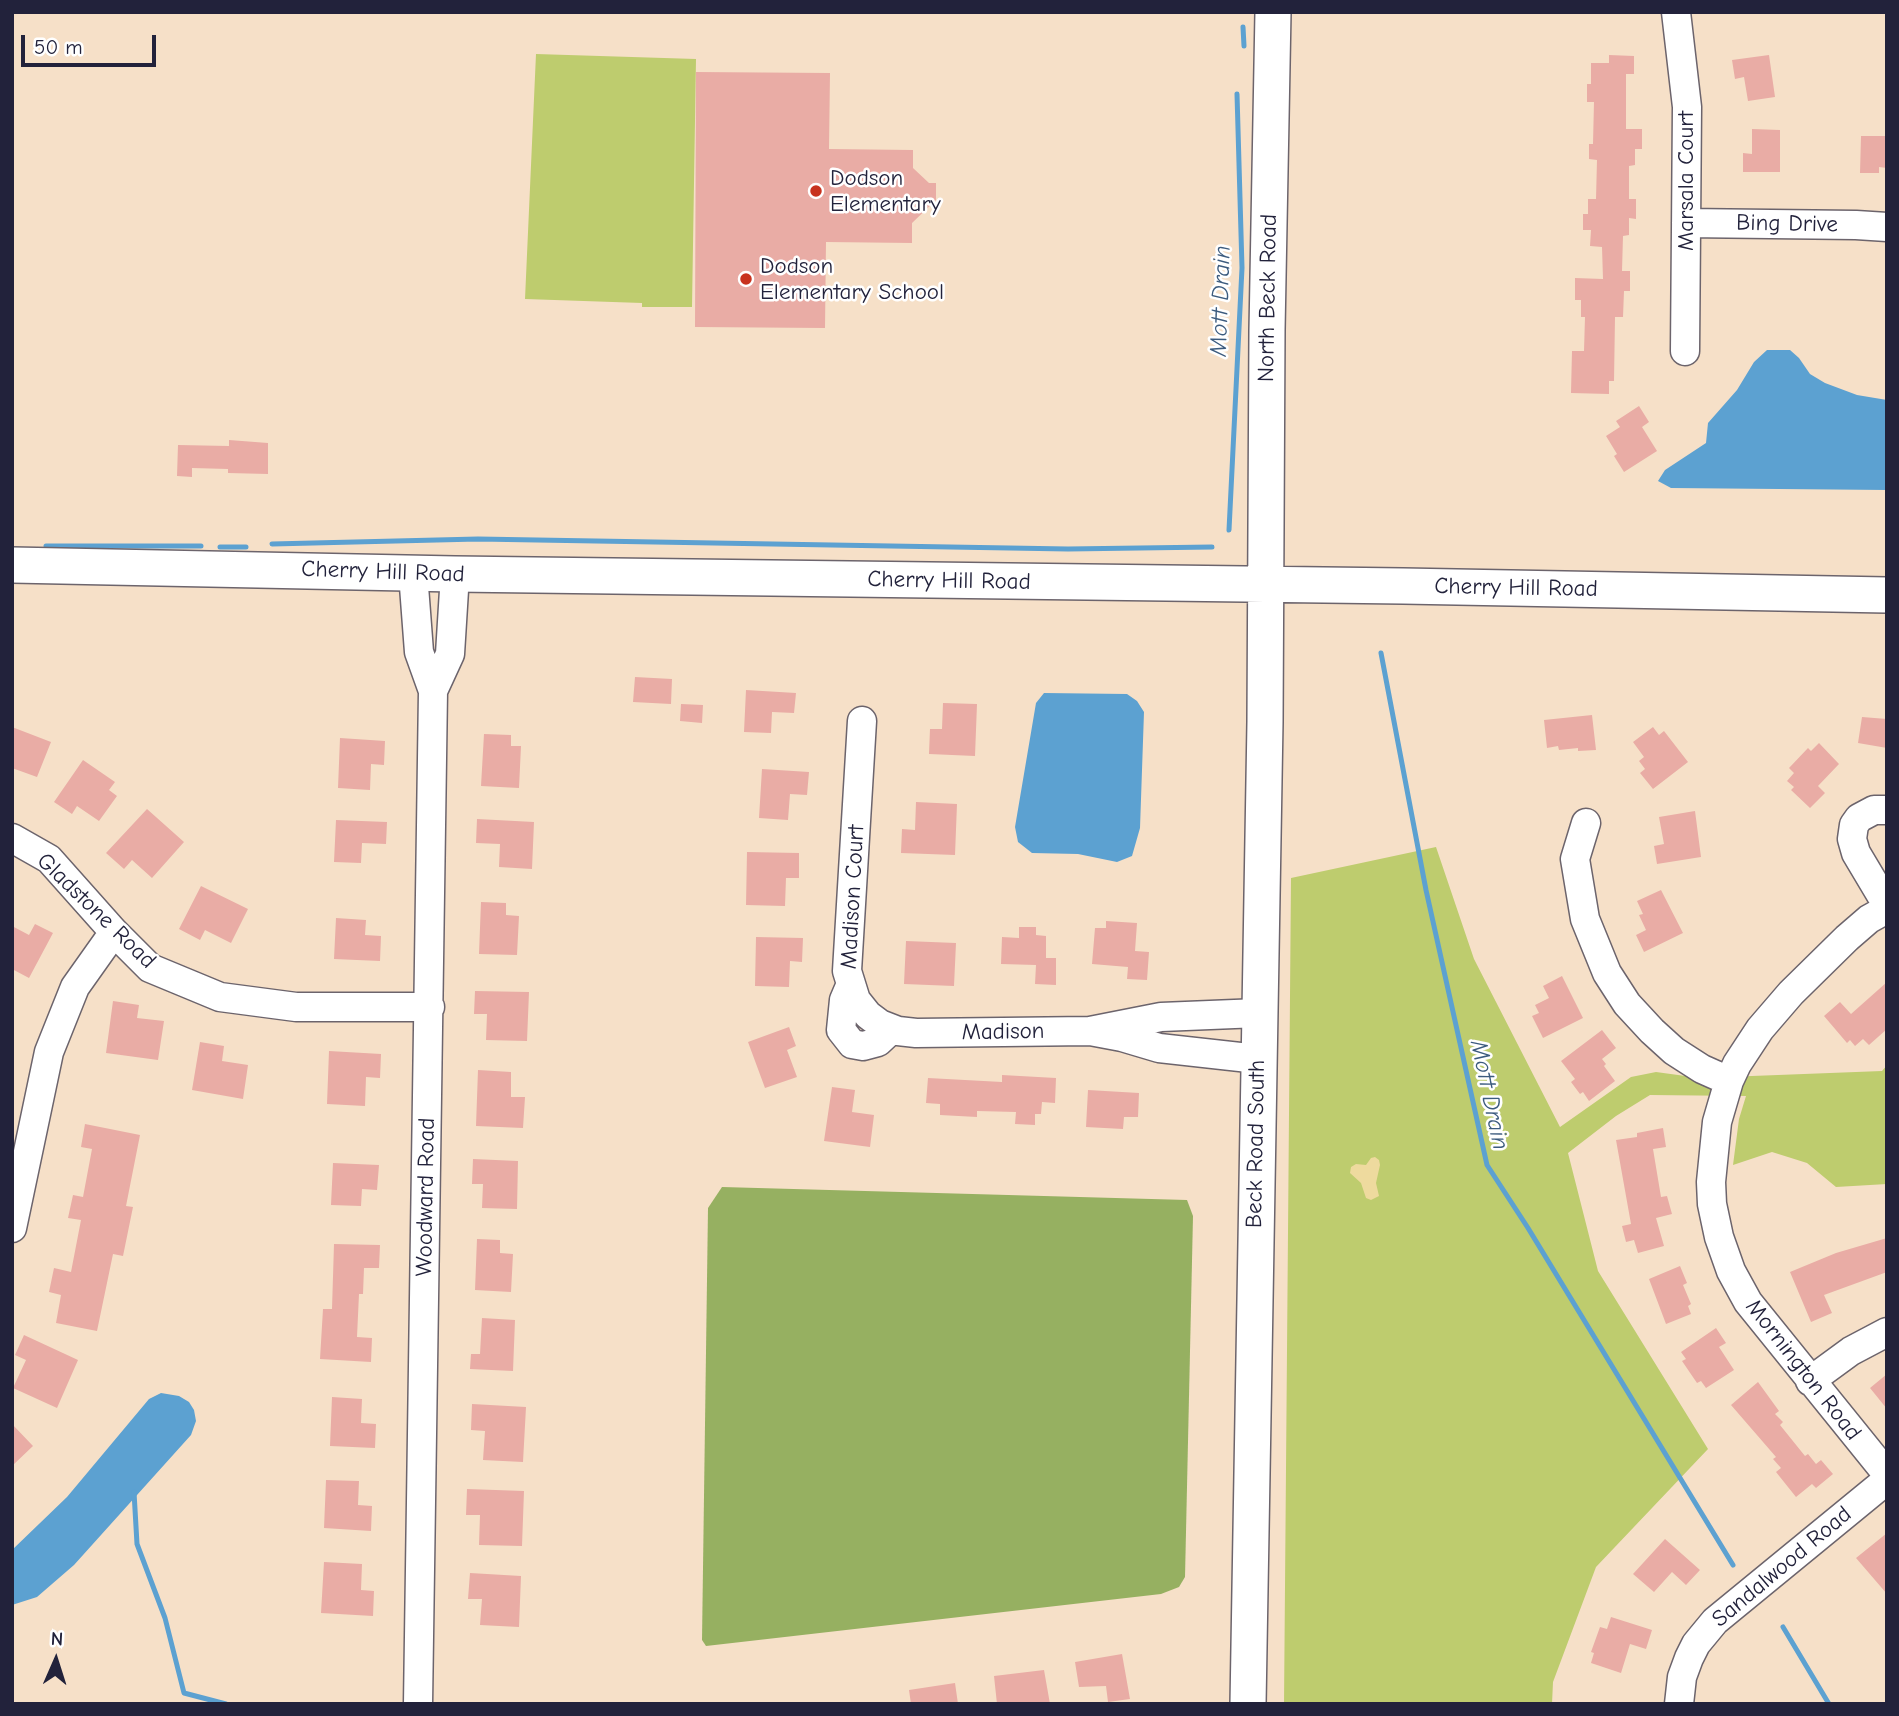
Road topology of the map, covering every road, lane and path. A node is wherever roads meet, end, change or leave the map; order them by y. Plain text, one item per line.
1 (1273, 12) edge
2 (1676, 12) edge
3 (1686, 223) junction
4 (1887, 228) edge
5 (1685, 351) dead end
6 (12, 565) edge
7 (413, 573) junction
8 (455, 574) junction
9 (1266, 584) junction
10 (1887, 595) edge
11 (433, 691) junction
12 (862, 721) dead end
13 (1887, 810) edge
14 (1586, 823) dead end
15 (12, 838) edge
16 (1887, 907) edge
17 (114, 932) junction
18 (430, 1007) junction
19 (1259, 1013) junction
20 (904, 1031) joint
21 (1090, 1031) junction
22 (1258, 1059) junction
23 (1729, 1081) junction
24 (12, 1228) edge
25 (1887, 1332) edge
26 (1810, 1381) junction
27 (1887, 1474) edge
28 (1887, 1480) edge
29 (418, 1704) edge
30 (1248, 1704) edge
31 (1679, 1704) edge

1 - 9 main road, North Beck Road
2 - 3 street, Marsala Court
3 - 4 street, Bing Drive
3 - 5 street, Marsala Court
6 - 7 main road, Cherry Hill Road
7 - 8 main road, Cherry Hill Road
7 - 11 street, Woodward Road
8 - 9 main road, Cherry Hill Road
8 - 11 street, Woodward Road
9 - 10 main road, Cherry Hill Road
9 - 19 main road, Beck Road South
11 - 18 street, Woodward Road
12 - 20 street, Madison Court
13 - 16 street
14 - 23 street
15 - 17 street, Gladstone Road
16 - 23 street, Mornington Road
17 - 18 street, Gladstone Road
17 - 24 street
18 - 29 street, Woodward Road
19 - 21 street, Madison
19 - 22 main road, Beck Road South
20 - 21 street, Madison
21 - 22 street, Madison
22 - 30 main road, Beck Road South
23 - 26 street, Mornington Road
25 - 26 street
26 - 27 street, Mornington Road
28 - 31 street, Sandalwood Road

